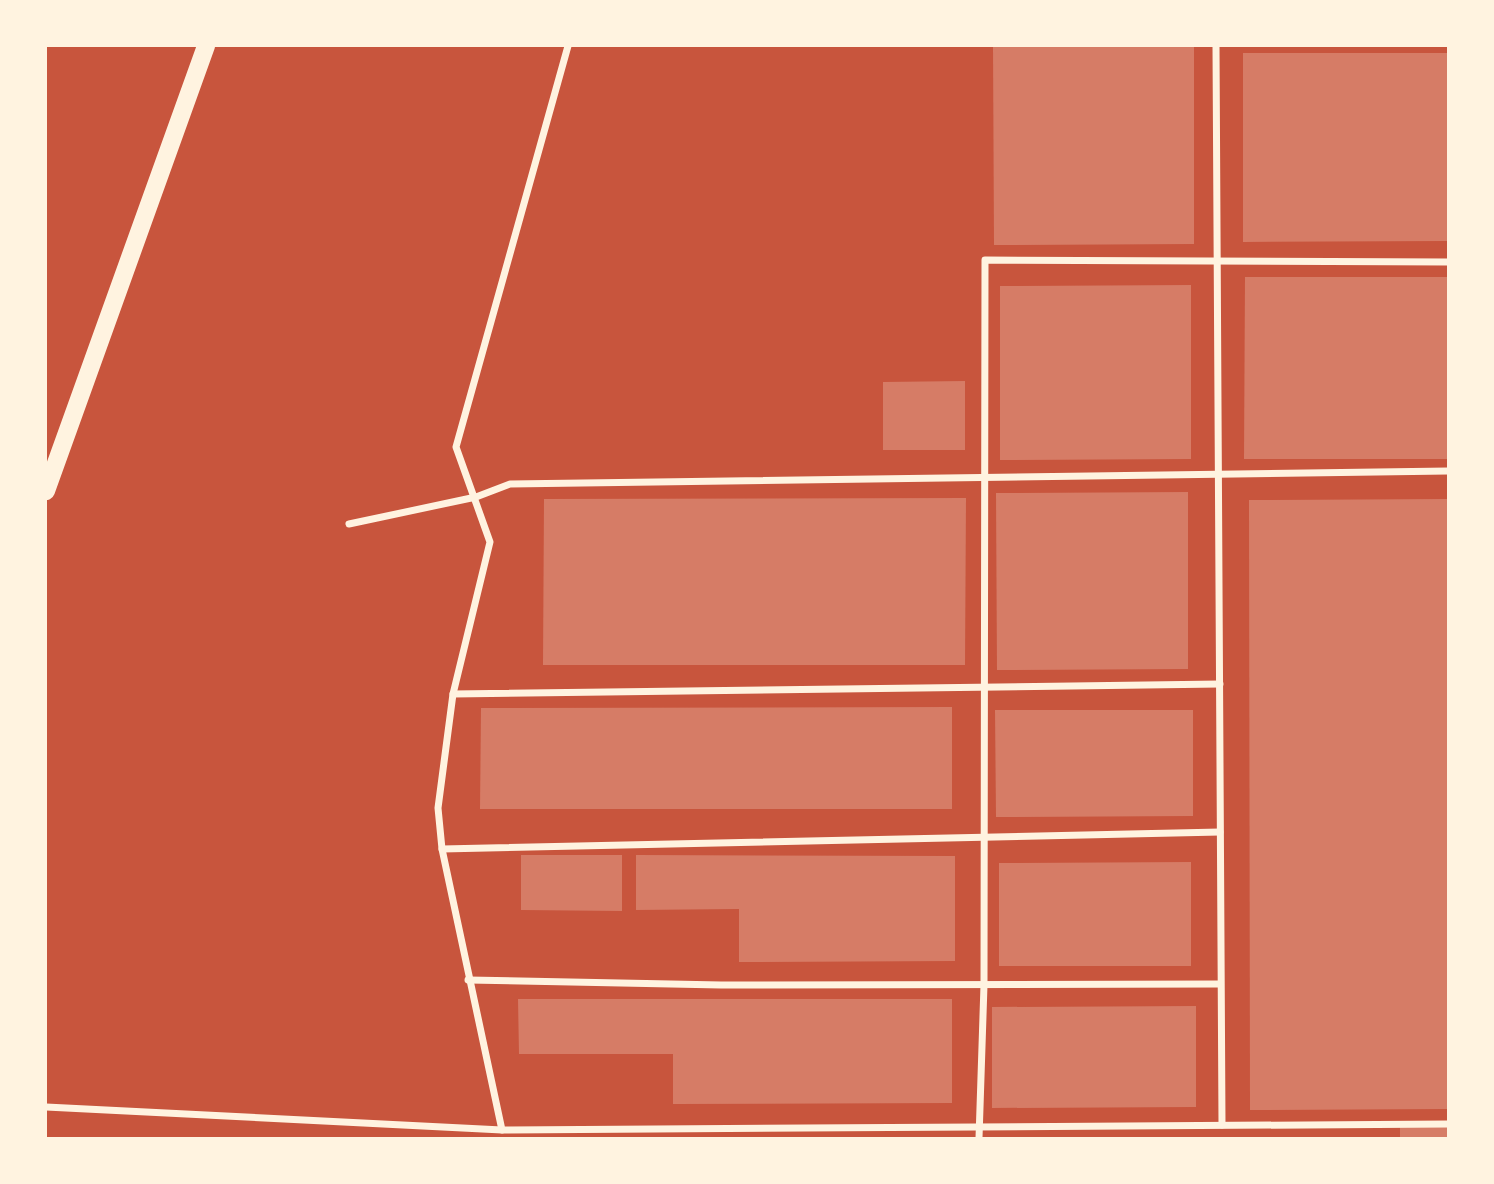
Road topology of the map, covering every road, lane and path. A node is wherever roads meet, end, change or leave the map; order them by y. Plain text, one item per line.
1 (206, 46) edge
2 (568, 46) edge
3 (1216, 46) edge
4 (1219, 261) junction
5 (1448, 262) edge
6 (1448, 471) edge
7 (1218, 474) junction
8 (986, 478) junction
9 (46, 491) edge
10 (477, 498) junction
11 (349, 524) dead end
12 (1220, 684) junction
13 (986, 686) junction
14 (453, 694) junction
15 (1220, 831) junction
16 (985, 837) junction
17 (442, 849) junction
18 (468, 980) junction
19 (1220, 984) junction
20 (984, 985) junction
21 (46, 1107) edge
22 (1448, 1124) edge
23 (1222, 1125) junction
24 (980, 1127) junction
25 (502, 1130) junction
26 (979, 1139) edge

1 - 9 main road
2 - 10 street
3 - 4 street
4 - 5 street
4 - 7 street
4 - 8 street
6 - 7 street
7 - 8 street
7 - 12 street
8 - 10 street
8 - 13 street
10 - 11 street
10 - 14 street
12 - 13 street
12 - 15 street
13 - 14 street
13 - 16 street
14 - 17 street
15 - 16 street
15 - 19 street
16 - 17 street
16 - 20 street
17 - 18 street
18 - 20 street
18 - 25 street
19 - 20 street
19 - 23 street
20 - 24 street
21 - 25 street
22 - 23 street
23 - 24 street
24 - 25 street
24 - 26 street

